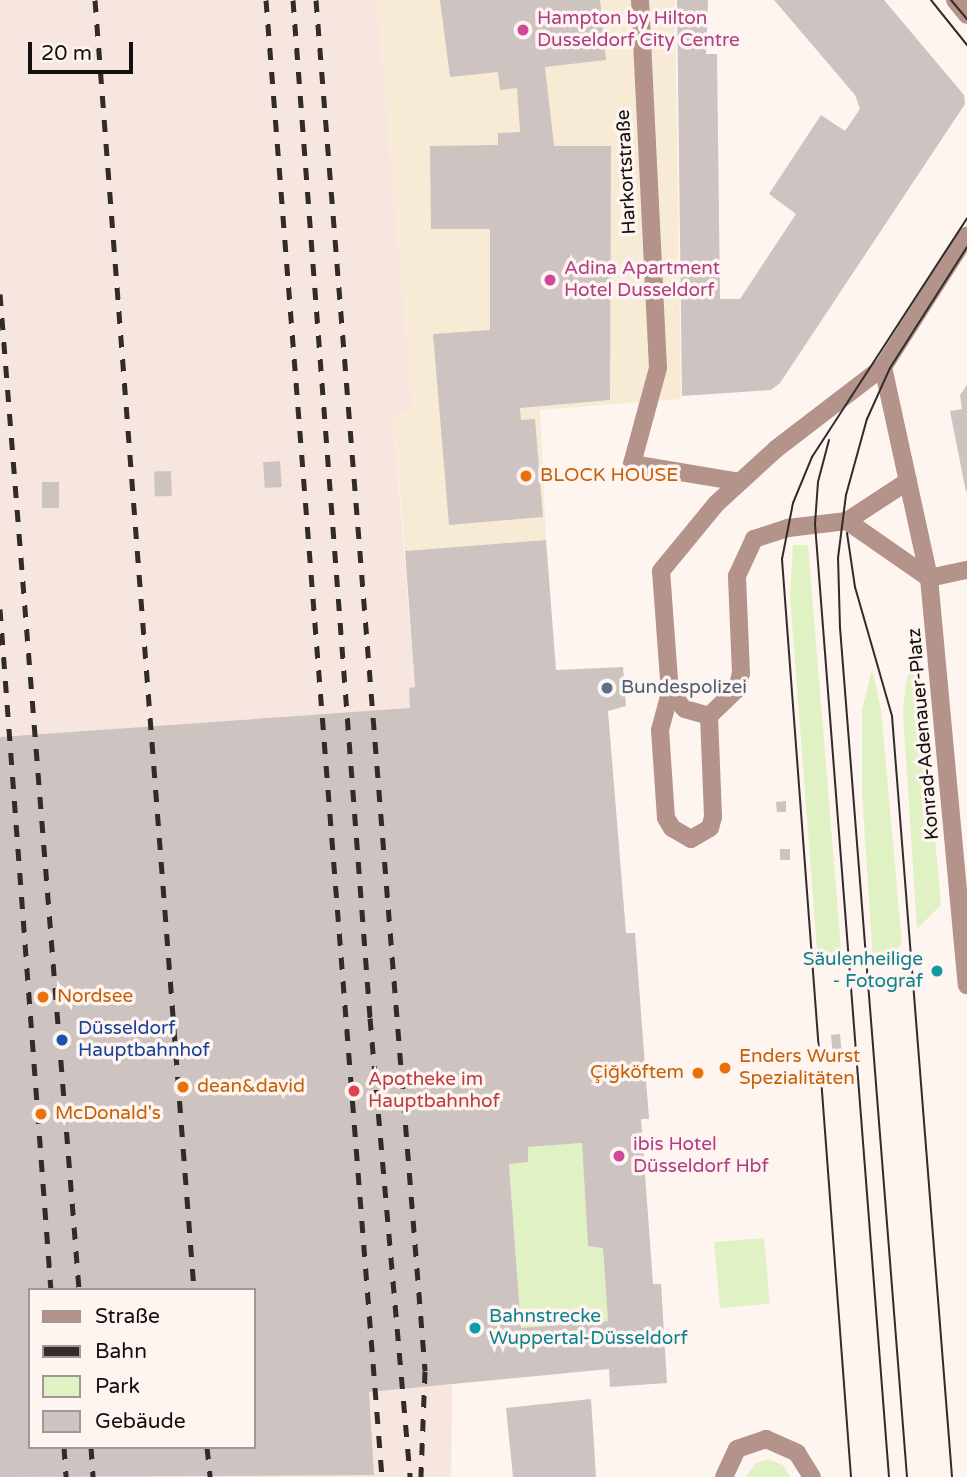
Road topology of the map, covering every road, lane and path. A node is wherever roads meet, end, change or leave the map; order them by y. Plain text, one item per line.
1 (640, 0) edge
2 (955, 0) edge
3 (967, 15) edge
4 (967, 235) edge
5 (883, 367) junction
6 (908, 481) junction
7 (740, 482) junction
8 (847, 521) junction
9 (967, 570) edge
10 (929, 578) junction
11 (670, 693) junction
12 (709, 716) junction
13 (967, 981) edge
14 (724, 1477) edge
15 (811, 1477) edge

1 - 7 street, Harkortstraße
2 - 3 street
4 - 5 street
5 - 6 street, Konrad-Adenauer-Platz
5 - 7 street
6 - 8 street
6 - 10 street, Konrad-Adenauer-Platz
7 - 11 street
8 - 10 street
8 - 12 street
9 - 10 street
10 - 13 street, Konrad-Adenauer-Platz
11 - 12 street
11 - 12 street
14 - 15 street

